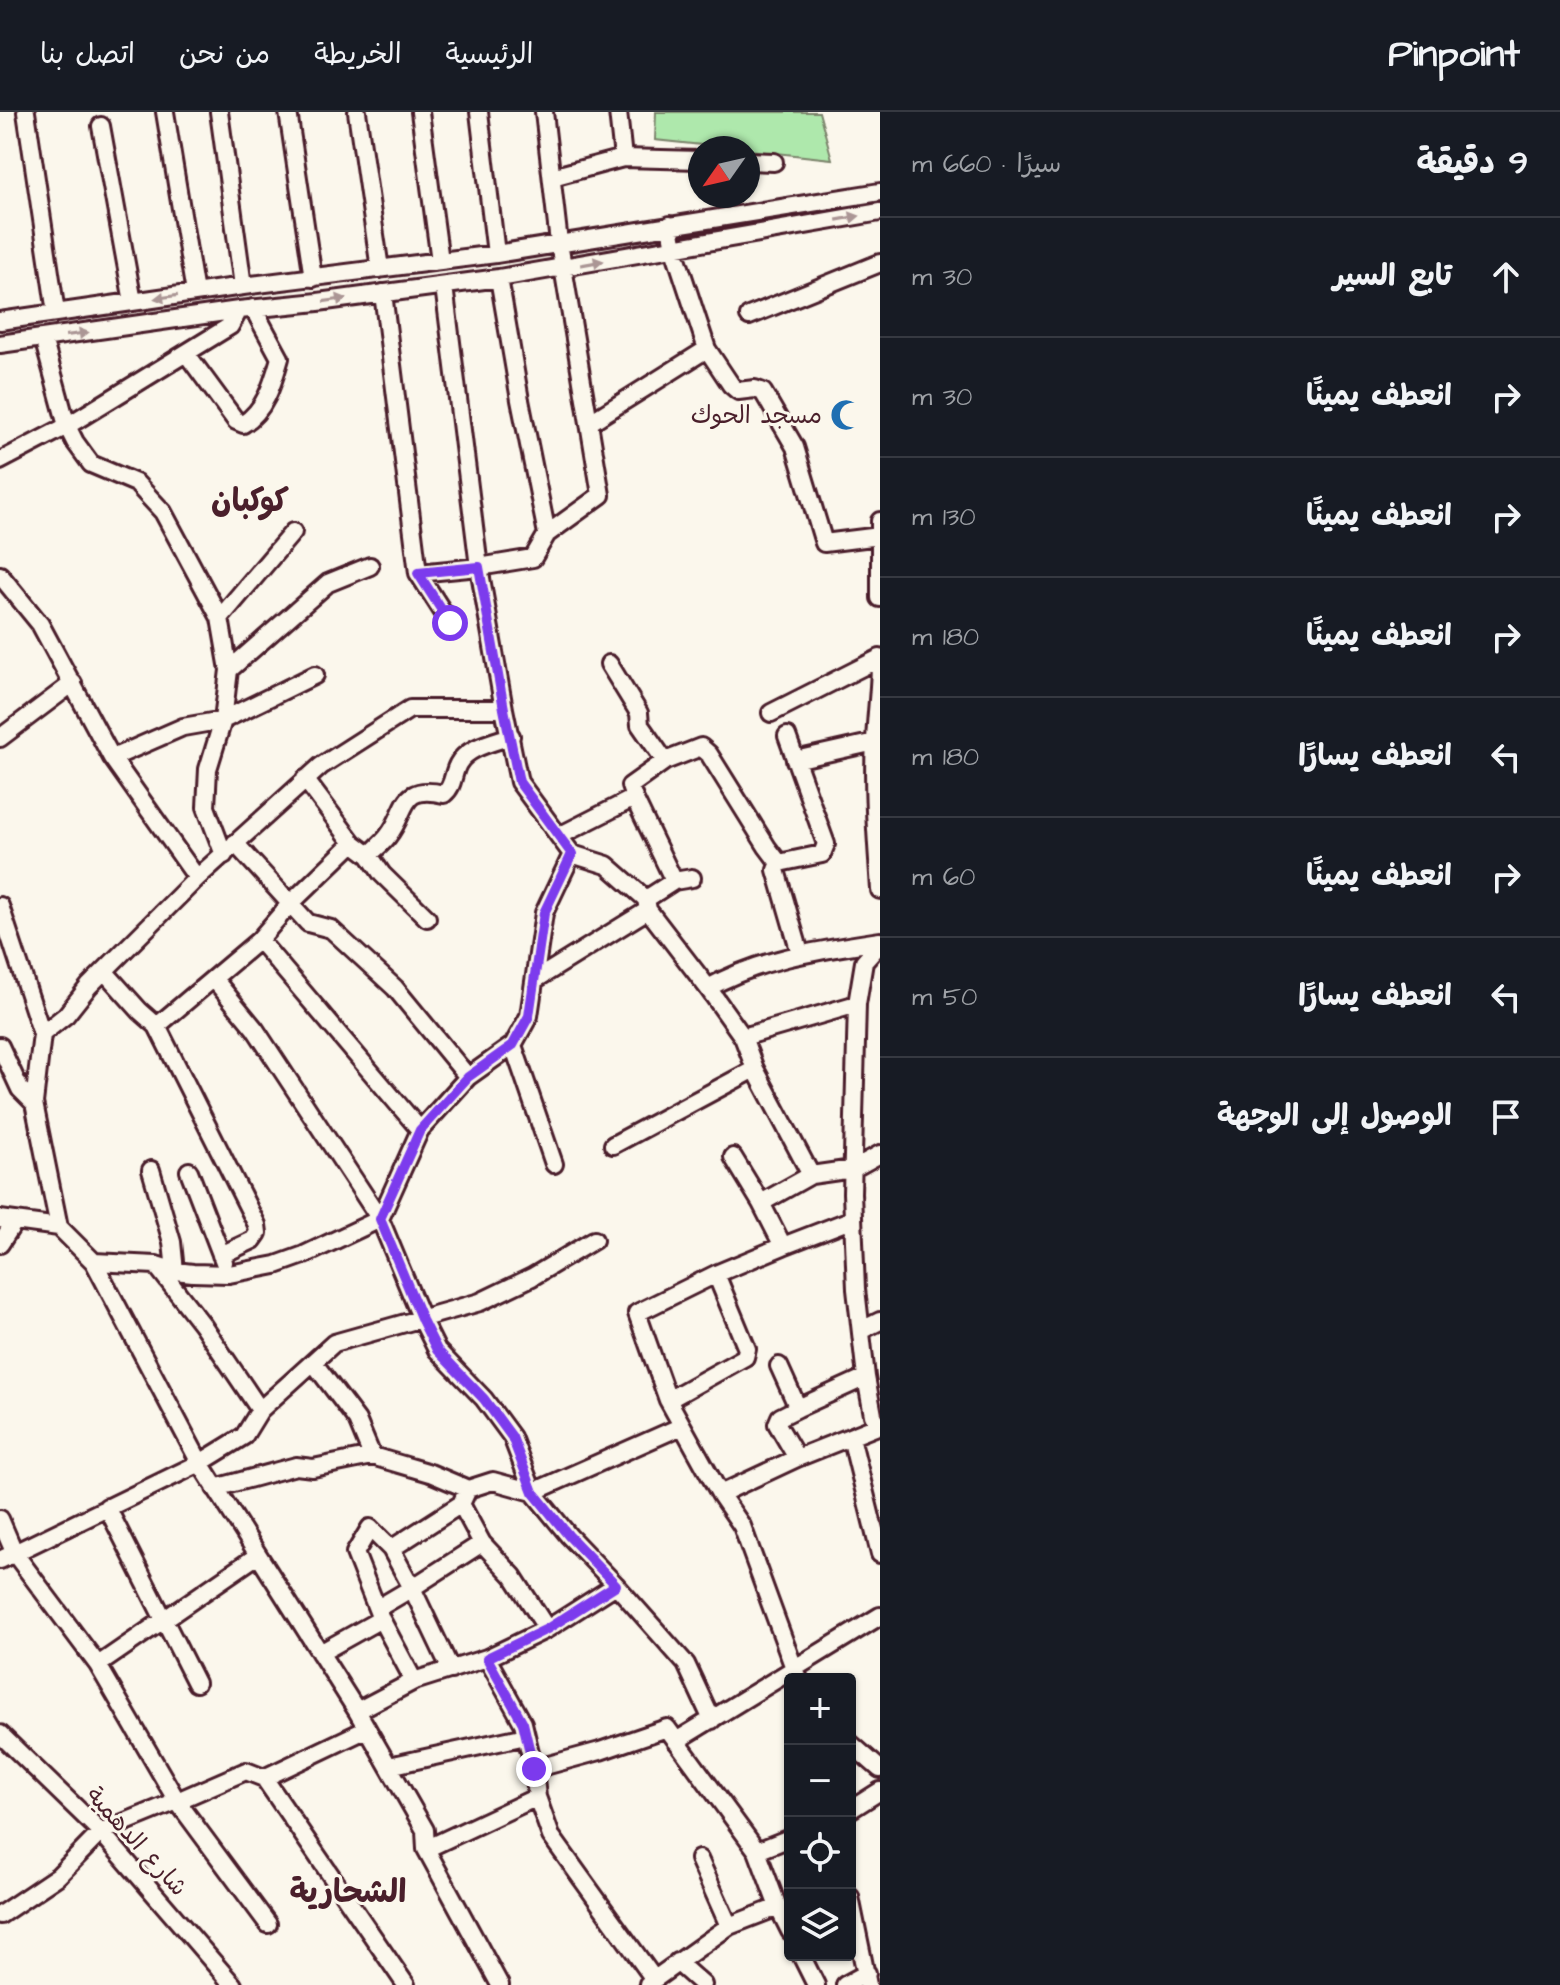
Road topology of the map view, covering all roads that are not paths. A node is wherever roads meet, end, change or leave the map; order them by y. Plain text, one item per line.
1 (26, 112) edge
2 (165, 112) edge
3 (219, 112) edge
4 (288, 112) edge
5 (357, 112) edge
6 (420, 112) edge
7 (479, 112) edge
8 (544, 112) edge
9 (618, 112) edge
10 (101, 126) dead end
11 (623, 158) junction
12 (688, 160) edge
13 (760, 161) edge
14 (774, 162) dead end
15 (552, 177) junction
16 (880, 192) edge
17 (880, 212) edge
18 (670, 225) junction
19 (559, 243) junction
20 (674, 249) junction
21 (496, 254) junction
22 (440, 261) junction
23 (880, 263) edge
24 (564, 268) junction
25 (380, 269) junction
26 (313, 278) junction
27 (499, 278) junction
28 (243, 286) junction
29 (444, 286) junction
30 (195, 293) junction
31 (383, 293) junction
32 (133, 302) junction
33 (246, 309) junction
34 (56, 313) junction
35 (749, 316) dead end
36 (0, 321) edge
37 (43, 338) junction
38 (0, 344) edge
39 (707, 349) junction
40 (186, 353) junction
41 (589, 423) junction
42 (67, 426) junction
43 (0, 461) edge
44 (880, 521) edge
45 (293, 532) dead end
46 (547, 534) junction
47 (880, 536) edge
48 (370, 566) dead end
49 (479, 567) junction
50 (418, 573) junction
51 (0, 575) edge
52 (880, 598) edge
53 (220, 618) junction
54 (450, 623) dead end
55 (880, 660) edge
56 (609, 664) dead end
57 (229, 670) junction
58 (315, 675) dead end
59 (73, 683) junction
60 (504, 709) junction
61 (771, 713) dead end
62 (223, 720) junction
63 (511, 736) junction
64 (787, 736) dead end
65 (0, 738) edge
66 (875, 742) junction
67 (112, 758) junction
68 (795, 760) junction
69 (665, 761) junction
70 (305, 779) junction
71 (878, 782) edge
72 (634, 798) junction
73 (559, 836) junction
74 (353, 843) junction
75 (230, 849) junction
76 (572, 854) junction
77 (369, 855) junction
78 (779, 863) junction
79 (197, 878) junction
80 (692, 878) dead end
81 (674, 881) junction
82 (880, 890) edge
83 (290, 904) junction
84 (647, 904) junction
85 (0, 906) edge
86 (427, 918) dead end
87 (259, 940) junction
88 (880, 942) edge
89 (800, 953) junction
90 (105, 972) junction
91 (214, 979) junction
92 (535, 980) junction
93 (708, 988) junction
94 (857, 1004) junction
95 (157, 1026) junction
96 (42, 1034) junction
97 (743, 1037) junction
98 (513, 1045) junction
99 (0, 1046) edge
100 (755, 1069) junction
101 (468, 1077) junction
102 (34, 1103) junction
103 (420, 1130) junction
104 (613, 1145) dead end
105 (880, 1154) edge
106 (733, 1157) dead end
107 (554, 1164) dead end
108 (853, 1169) junction
109 (151, 1170) dead end
110 (189, 1171) dead end
111 (811, 1175) junction
112 (761, 1203) junction
113 (380, 1219) junction
114 (853, 1219) junction
115 (8, 1220) edge
116 (59, 1227) junction
117 (594, 1240) dead end
118 (0, 1244) edge
119 (783, 1246) junction
120 (221, 1255) junction
121 (94, 1262) junction
122 (156, 1265) junction
123 (175, 1271) junction
124 (229, 1274) junction
125 (716, 1274) junction
126 (422, 1320) junction
127 (880, 1321) edge
128 (862, 1330) junction
129 (313, 1362) junction
130 (779, 1366) dead end
131 (866, 1377) junction
132 (668, 1400) junction
133 (798, 1408) junction
134 (260, 1410) junction
135 (879, 1425) edge
136 (682, 1426) junction
137 (851, 1437) junction
138 (372, 1456) junction
139 (797, 1458) junction
140 (200, 1463) junction
141 (215, 1488) junction
142 (533, 1492) junction
143 (720, 1494) junction
144 (464, 1496) junction
145 (107, 1507) junction
146 (0, 1519) edge
147 (482, 1543) junction
148 (391, 1549) junction
149 (880, 1554) edge
150 (258, 1555) junction
151 (8, 1557) edge
152 (616, 1585) junction
153 (412, 1588) junction
154 (379, 1613) junction
155 (880, 1616) edge
156 (164, 1619) junction
157 (547, 1629) junction
158 (320, 1653) junction
159 (487, 1658) junction
160 (98, 1665) junction
161 (451, 1670) junction
162 (796, 1673) edge
163 (797, 1673) edge
164 (414, 1681) junction
165 (784, 1681) edge
166 (196, 1683) dead end
167 (357, 1711) junction
168 (712, 1720) junction
169 (367, 1729) junction
170 (0, 1734) edge
171 (526, 1736) junction
172 (676, 1741) junction
173 (853, 1745) edge
174 (876, 1759) edge
175 (389, 1766) junction
176 (534, 1769) junction
177 (264, 1778) junction
178 (880, 1791) edge
179 (537, 1797) junction
180 (177, 1801) junction
181 (856, 1806) edge
182 (101, 1832) junction
183 (784, 1840) edge
184 (426, 1849) junction
185 (757, 1851) junction
186 (699, 1859) dead end
187 (778, 1907) junction
188 (0, 1915) edge
189 (784, 1919) edge
190 (856, 1920) edge
191 (268, 1924) dead end
192 (729, 1926) junction
193 (804, 1961) edge
194 (677, 1962) junction
195 (872, 1981) edge
196 (651, 1982) edge
197 (233, 1985) edge
198 (406, 1985) edge
199 (500, 1985) edge
200 (703, 1985) edge
201 (816, 1985) edge
202 (845, 1985) edge

1 - 34 street
2 - 30 street
3 - 28 street
4 - 26 street
5 - 25 street
6 - 22 street
7 - 21 street
8 - 15 street
9 - 11 street
10 - 32 street
11 - 12 street
11 - 15 street
13 - 14 street
15 - 19 street
16 - 18 street
20 -> 17 street
18 - 19 street
18 - 20 street
19 - 21 street
19 - 24 street
24 -> 20 street
20 - 39 street
21 - 22 street
22 - 25 street
23 - 35 street
24 - 27 street
24 - 41 street
25 - 26 street
26 - 28 street
27 - 29 street
27 - 46 street
28 - 30 street
29 - 31 street
29 - 49 street
30 -> 32 street
33 -> 31 street
31 - 50 street
32 - 34 street
37 -> 33 street
33 - 40 street
33 - 40 street
34 - 36 street
37 - 38 street
37 - 42 street
39 - 41 street
39 - 47 street
40 - 42 street
41 - 46 street
42 - 43 street
42 - 53 street
44 - 47 street
45 - 53 street
46 - 49 street
47 - 52 street
48 - 57 street
49 - 50 street
49 - 60 street
50 - 54 street
51 - 59 street
53 - 57 street
55 - 61 street
55 - 66 street
56 - 69 street
57 - 62 street
58 - 62 street
59 - 65 street
59 - 67 street
60 - 63 street
60 - 70 street
62 - 67 street
62 - 75 street
63 - 73 street
63 - 77 street
64 - 68 street
66 - 68 street
66 - 71 street
67 - 79 street
68 - 78 street
69 - 72 street
69 - 78 street
70 - 74 street
70 - 75 street
71 - 82 street
72 - 73 street
72 - 81 street
73 - 76 street
74 - 77 street
74 - 83 street
75 - 79 street
75 - 83 street
76 - 84 street
76 - 92 street
77 - 86 street
78 - 89 street
79 - 90 street
80 - 81 street
81 - 84 street
83 - 87 street
83 - 101 street
84 - 92 street
84 - 93 street
85 - 96 street
87 - 91 street
87 - 103 street
88 - 89 street
88 - 94 street
89 - 93 street
90 - 95 street
90 - 96 street
91 - 95 street
91 - 113 street
92 - 98 street
93 - 97 street
94 - 97 street
94 - 108 street
95 - 120 street
96 - 102 street
97 - 100 street
98 - 101 street
98 - 107 street
99 - 102 street
100 - 104 street
100 - 111 street
101 - 103 street
102 - 116 street
103 - 113 street
105 - 108 street
106 - 112 street
108 - 111 street
108 - 114 street
109 - 123 street
110 - 120 street
111 - 112 street
112 - 119 street
113 - 124 street
113 - 126 street
114 - 119 street
114 - 128 street
115 - 116 street
115 - 118 street
116 - 121 street
117 - 126 street
119 - 125 street
120 - 124 street
121 - 122 street
121 - 140 street
122 - 123 street
122 - 134 street
123 - 124 street
125 - 132 street
125 - 132 street
126 - 129 street
126 - 142 street
127 - 128 street
128 - 131 street
129 - 134 street
129 - 138 street
130 - 133 street
131 - 133 street
131 - 135 street
132 - 136 street
133 - 139 street
134 - 140 street
135 - 137 street
136 - 142 street
136 - 143 street
137 - 139 street
137 - 149 street
138 - 141 street
138 - 144 street
139 - 143 street
140 - 141 street
140 - 145 street
141 - 150 street
142 - 144 street
142 - 152 street
143 - 162 street
144 - 147 street
144 - 148 street
145 - 151 street
145 - 156 street
146 - 151 street
147 - 153 street
147 - 157 street
148 - 153 street
148 - 154 street
150 - 156 street
150 - 158 street
151 - 160 street
152 - 157 street
152 - 168 street
153 - 154 street
153 - 161 street
154 - 158 street
154 - 164 street
155 - 163 street
156 - 160 street
156 - 166 street
157 - 159 street
158 - 167 street
159 - 161 street
159 - 171 street
160 - 180 street
161 - 164 street
164 - 167 street
165 - 168 street
167 - 169 street
168 - 172 street
169 - 175 street
169 - 177 street
170 - 182 street, شارع الدهمية
171 - 175 street
171 - 176 street
172 - 176 street
172 - 185 street
173 - 174 street
175 - 184 street
176 - 179 street
177 - 180 street
177 - 198 street
178 - 181 street
179 - 184 street
179 - 196 street
180 - 182 street
180 - 191 street
182 - 188 street
182 - 197 street, شارع الدهمية
183 - 185 street
184 - 199 street
185 - 187 street
186 - 192 street
187 - 189 street
187 - 192 street
190 - 195 street
192 - 194 street
193 - 201 street
194 - 196 street
194 - 200 street
195 - 202 street

